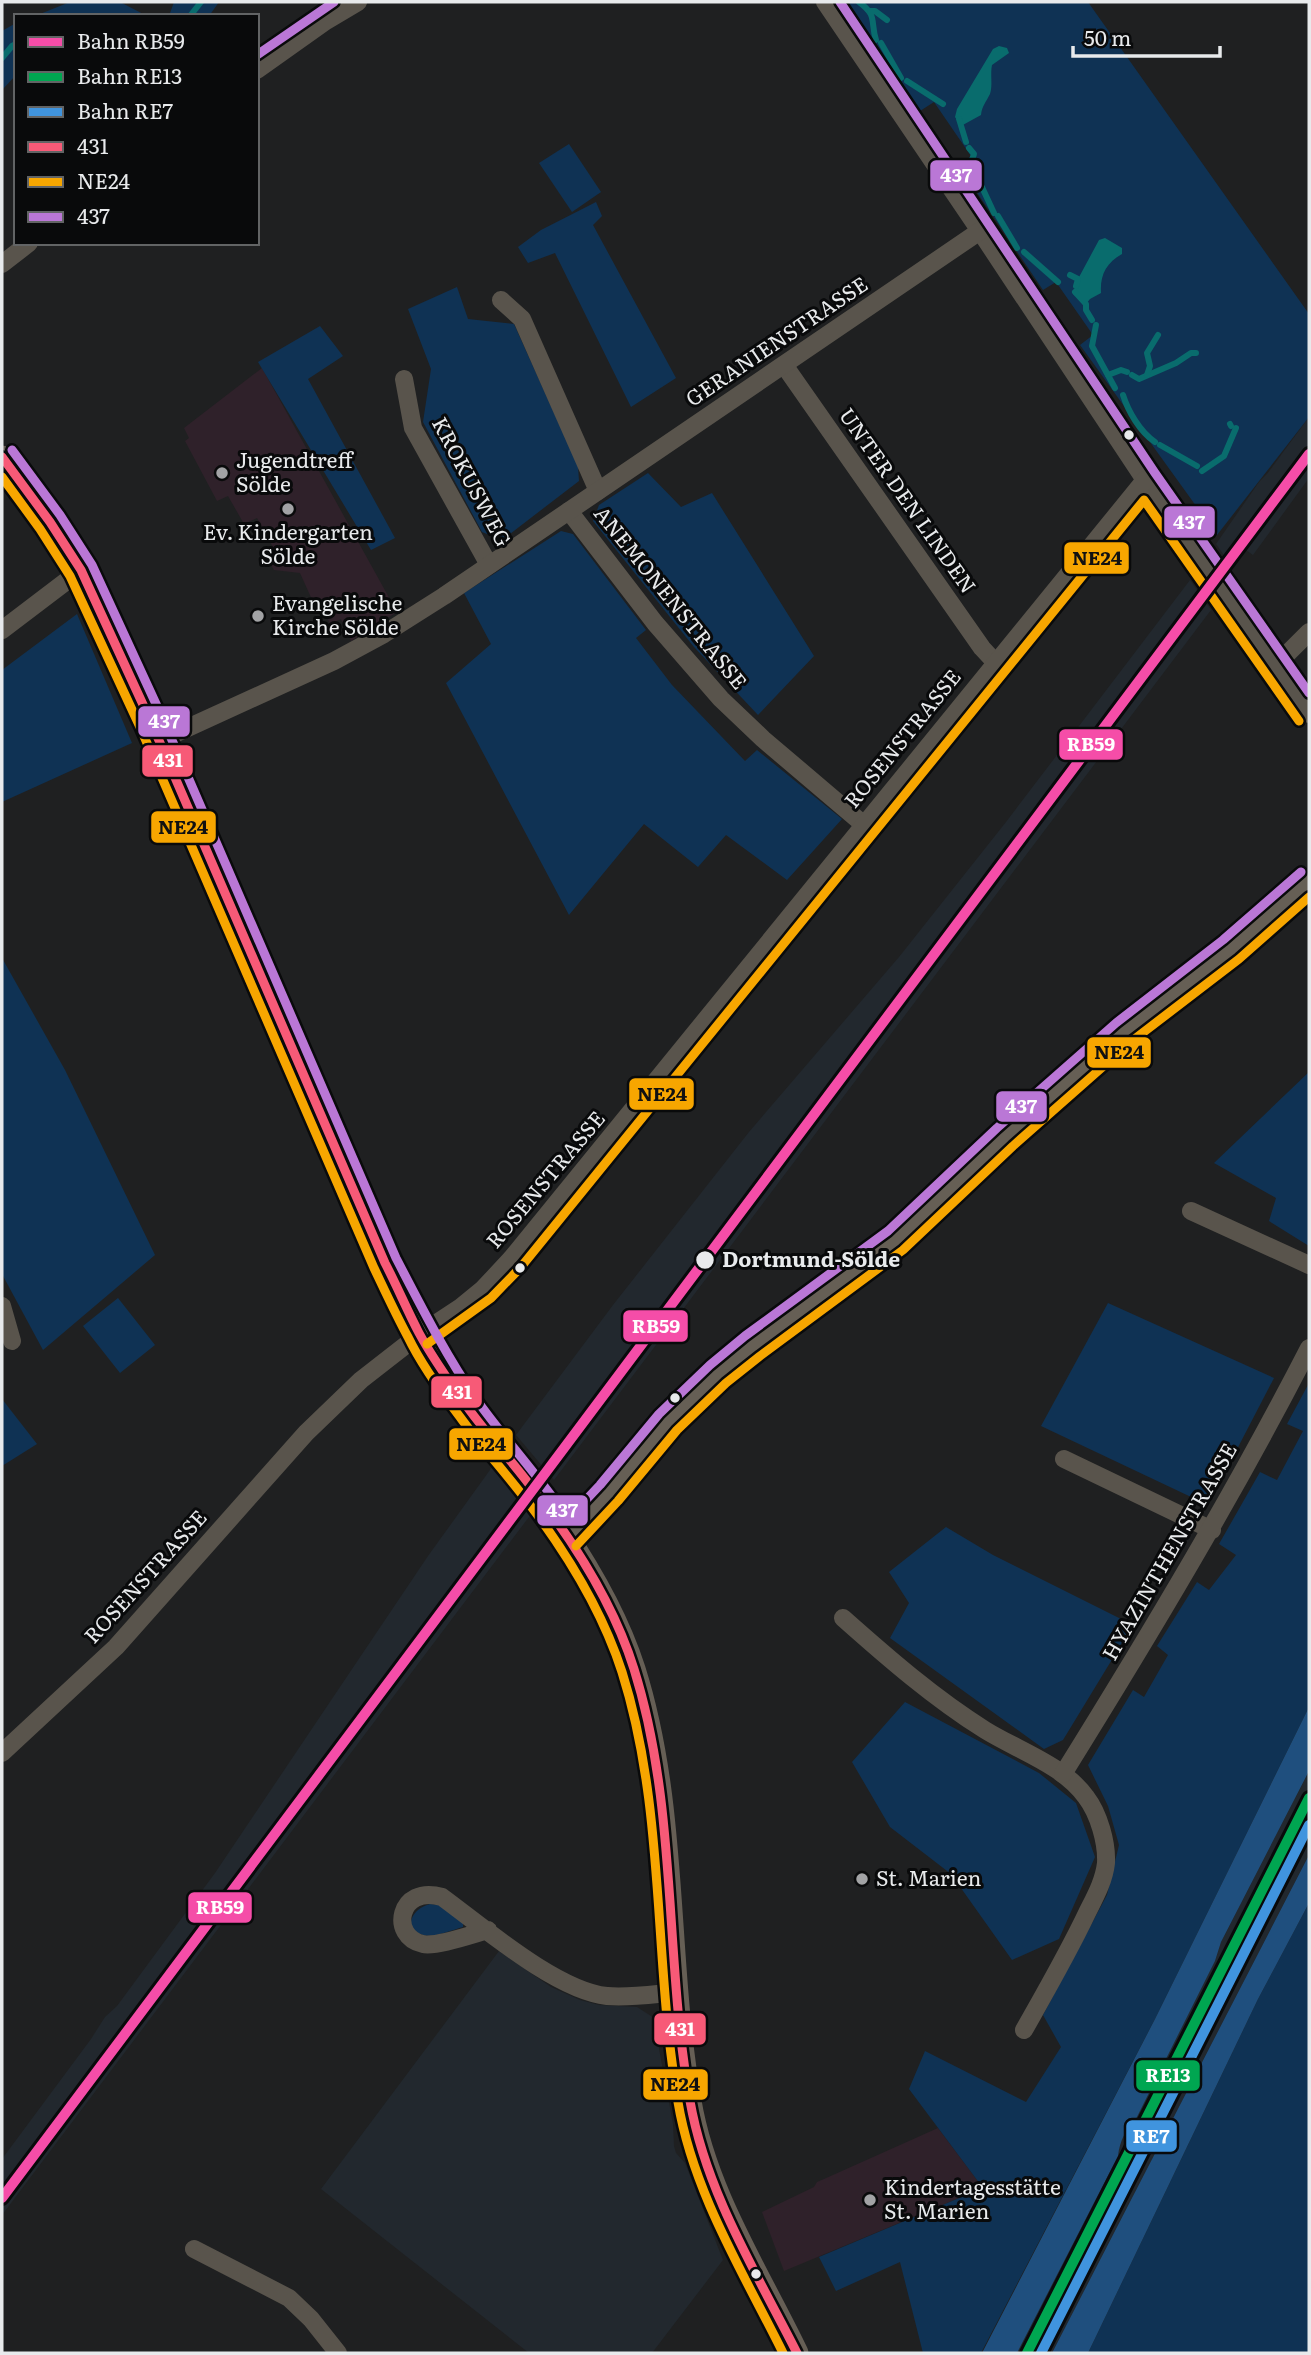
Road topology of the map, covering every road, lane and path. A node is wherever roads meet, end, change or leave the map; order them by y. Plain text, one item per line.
1 (358, 2) edge
2 (825, 2) edge
3 (259, 69) edge
4 (980, 230) junction
5 (26, 245) edge
6 (2, 264) edge
7 (501, 300) dead end
8 (784, 365) junction
9 (404, 379) dead end
10 (2, 457) edge
11 (1144, 480) junction
12 (598, 491) junction
13 (569, 511) junction
14 (489, 565) junction
15 (81, 570) junction
16 (2, 630) edge
17 (1309, 632) edge
18 (995, 662) junction
19 (1275, 666) junction
20 (1309, 714) edge
21 (159, 741) junction
22 (863, 824) junction
23 (1306, 890) edge
24 (1191, 1211) dead end
25 (1309, 1265) edge
26 (2, 1306) edge
27 (420, 1334) junction
28 (12, 1341) dead end
29 (1309, 1348) edge
30 (1064, 1459) dead end
31 (1212, 1530) junction
32 (567, 1538) junction
33 (844, 1618) dead end
34 (2, 1753) edge
35 (1063, 1774) junction
36 (488, 1930) dead end
37 (677, 1992) junction
38 (1024, 2030) dead end
39 (194, 2249) dead end
40 (337, 2353) edge
41 (797, 2353) edge

1 - 3 street
2 - 4 street
4 - 8 street, GERANIENSTRASSE
4 - 11 street
5 - 6 street
7 - 12 street
8 - 12 street, GERANIENSTRASSE
8 - 18 street, UNTER DEN LINDEN
9 - 14 street, KROKUSWEG
10 - 15 main road
11 - 18 street, ROSENSTRASSE
11 - 19 street
12 - 13 street, GERANIENSTRASSE
13 - 14 street, GERANIENSTRASSE
13 - 22 street, ANEMONENSTRASSE
14 - 21 street, GERANIENSTRASSE
15 - 16 street
15 - 21 main road
17 - 19 street
18 - 22 street, ROSENSTRASSE
19 - 20 street
21 - 27 main road
22 - 27 street, ROSENSTRASSE
23 - 32 main road
24 - 25 street
26 - 28 street
27 - 32 main road
27 - 34 street, ROSENSTRASSE
29 - 31 street, HYAZINTHENSTRASSE
30 - 31 street
31 - 35 street, HYAZINTHENSTRASSE
32 - 37 main road
33 - 35 street
35 - 38 street
36 - 37 street
37 - 41 main road
39 - 40 street

